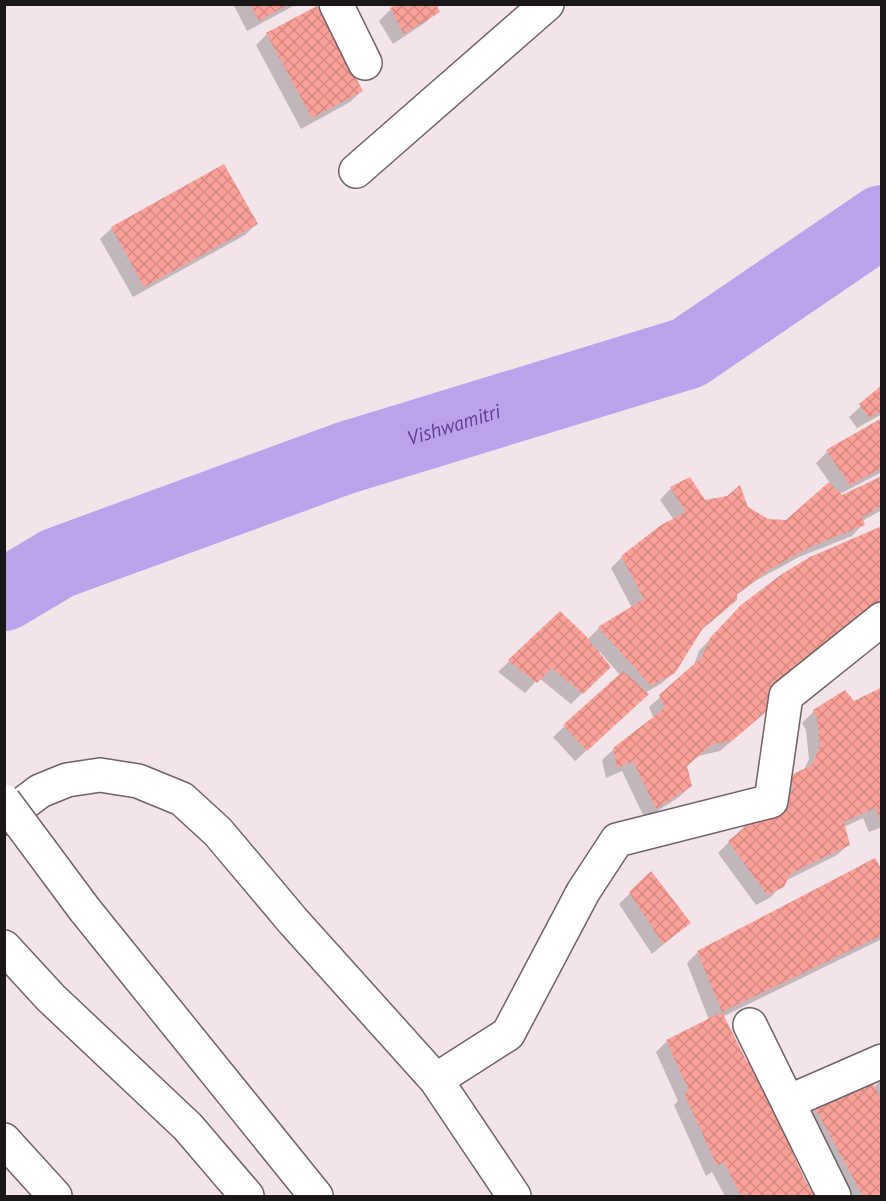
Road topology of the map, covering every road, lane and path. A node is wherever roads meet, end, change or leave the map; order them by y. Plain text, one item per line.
1 (336, 4) edge
2 (546, 4) edge
3 (365, 63) dead end
4 (356, 171) dead end
5 (882, 619) edge
6 (4, 801) edge
7 (4, 818) edge
8 (9, 953) edge
9 (750, 1025) dead end
10 (882, 1061) edge
11 (436, 1080) junction
12 (788, 1102) junction
13 (4, 1140) edge
14 (55, 1197) edge
15 (247, 1197) edge
16 (316, 1197) edge
17 (514, 1197) edge
18 (834, 1197) edge

1 - 3 street
2 - 4 street
5 - 11 street
6 - 16 street, bridge
7 - 11 street
8 - 15 street
9 - 12 street
10 - 12 street
11 - 17 street
12 - 18 street
13 - 14 street

